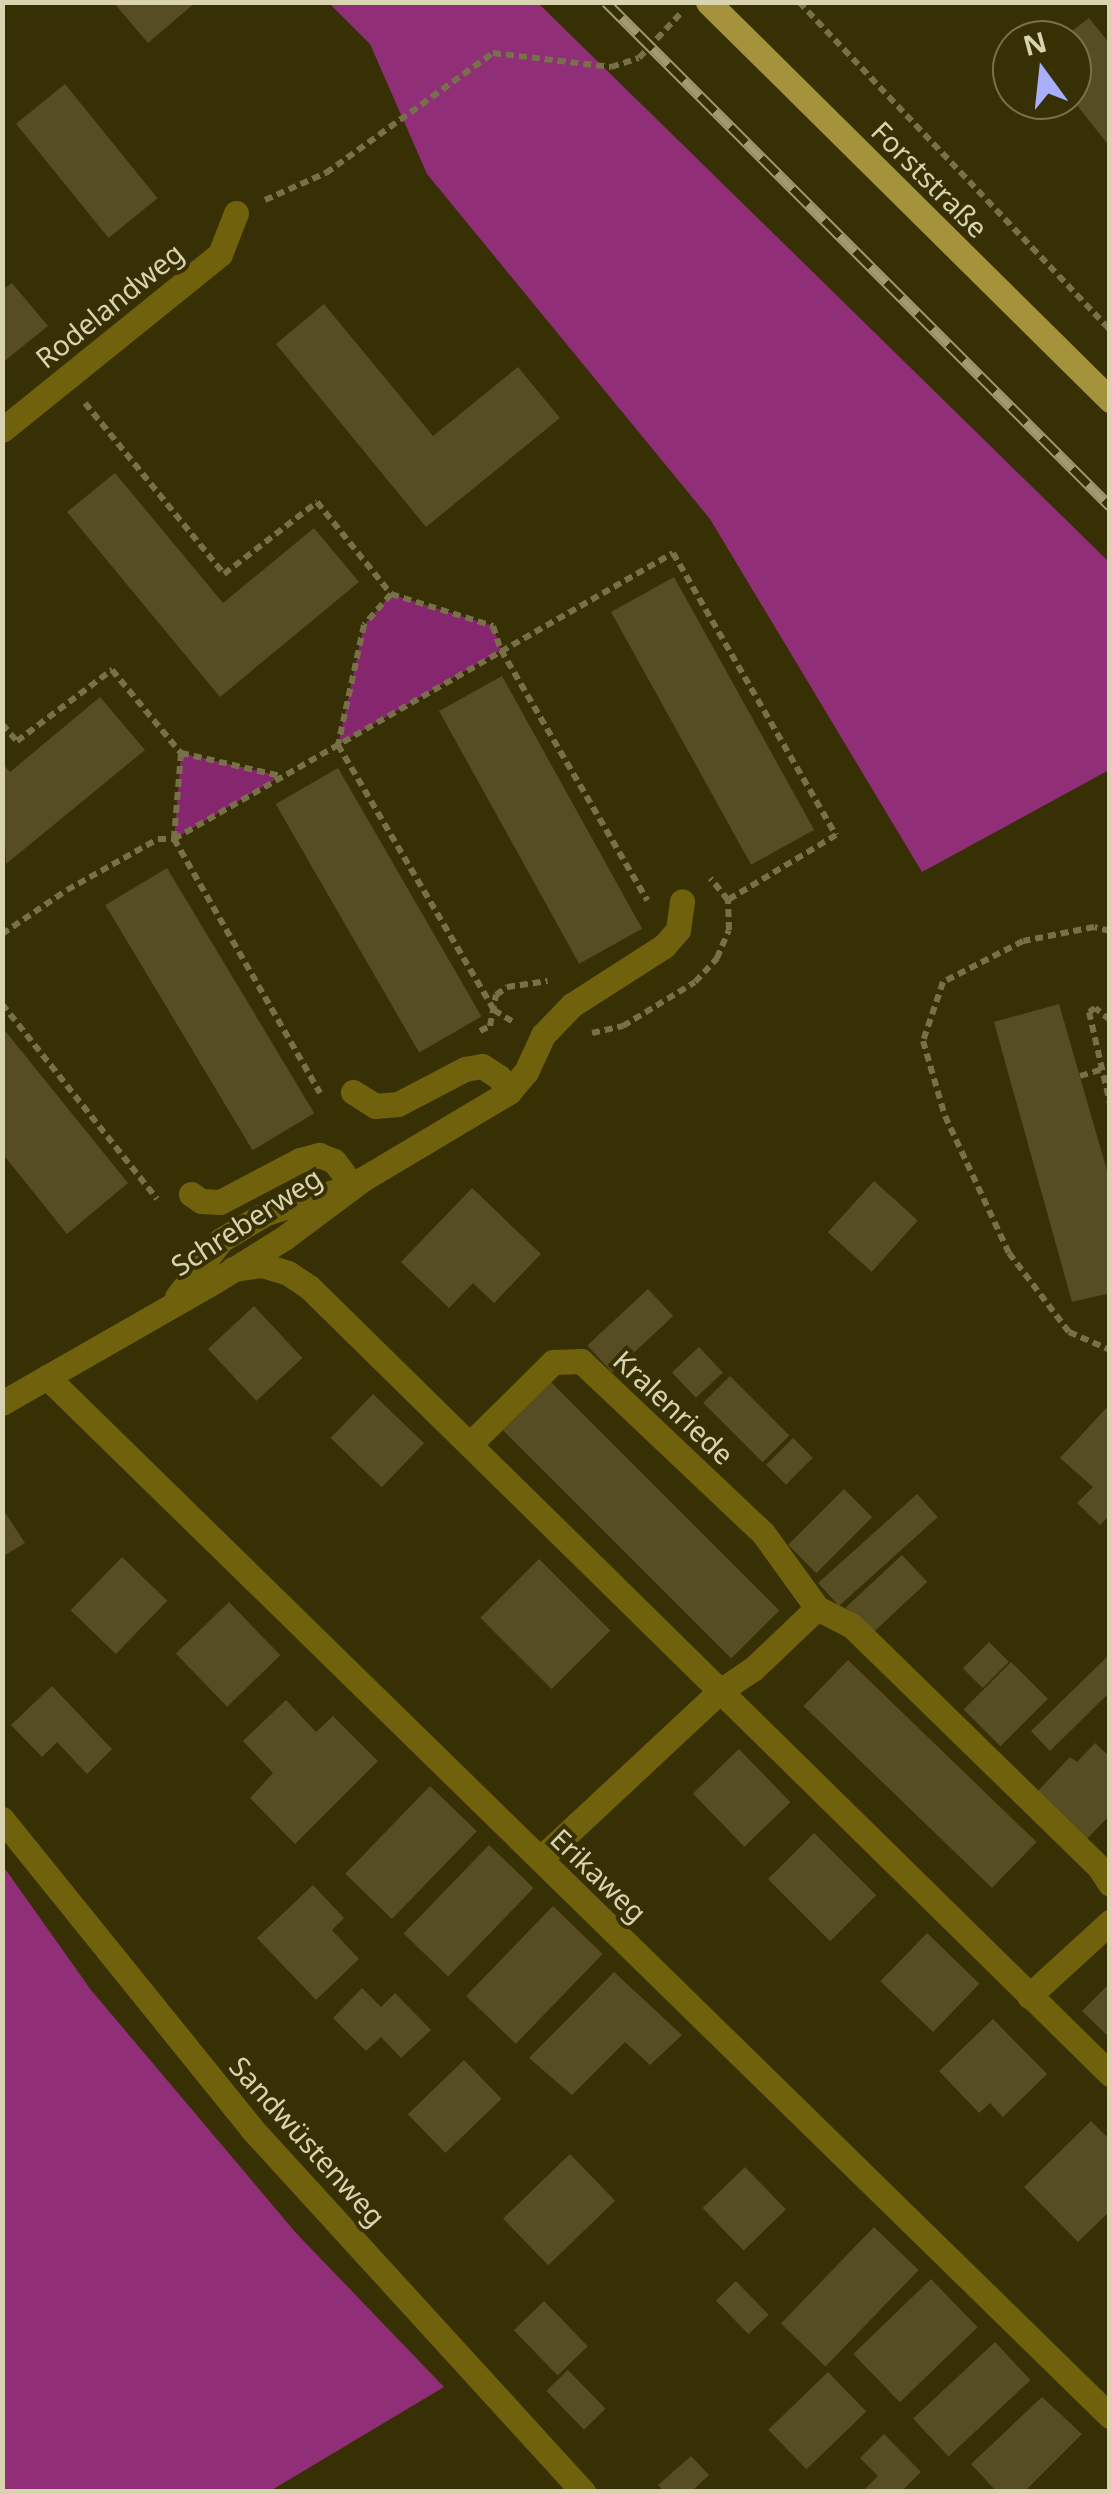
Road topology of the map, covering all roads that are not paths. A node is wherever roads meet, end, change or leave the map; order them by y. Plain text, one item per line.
1 (708, 2) edge
2 (236, 213) road end
3 (1110, 400) edge
4 (2, 430) edge
5 (689, 894) road end
6 (354, 1092) dead end
7 (509, 1092) junction
8 (352, 1186) junction
9 (191, 1194) dead end
10 (233, 1269) junction
11 (171, 1306) junction
12 (47, 1377) junction
13 (2, 1402) edge
14 (470, 1444) junction
15 (817, 1608) junction
16 (720, 1691) junction
17 (2, 1819) edge
18 (540, 1859) junction
19 (1110, 1884) edge
20 (1110, 1922) edge
21 (1029, 1996) junction
22 (1110, 2074) edge
23 (1110, 2416) edge
24 (583, 2492) edge

1 - 3 main road, Forststraße
2 - 4 street, Rodelandweg
5 - 7 street, Schreberweg
6 - 7 street
7 - 8 street, Schreberweg
8 - 9 street
8 - 10 street, Schreberweg
8 - 11 street, Schreberweg
10 - 11 street, Schreberweg
10 - 14 street
11 - 12 street, Schreberweg
12 - 13 street, Schreberweg
12 - 18 street, Erikaweg
14 - 15 street, Kralenriede
14 - 16 street
15 - 16 street
15 - 19 street, Kralenriede
16 - 18 street
16 - 21 street
17 - 24 street, Sandwüstenweg
18 - 23 street, Erikaweg
20 - 21 street
21 - 22 street

